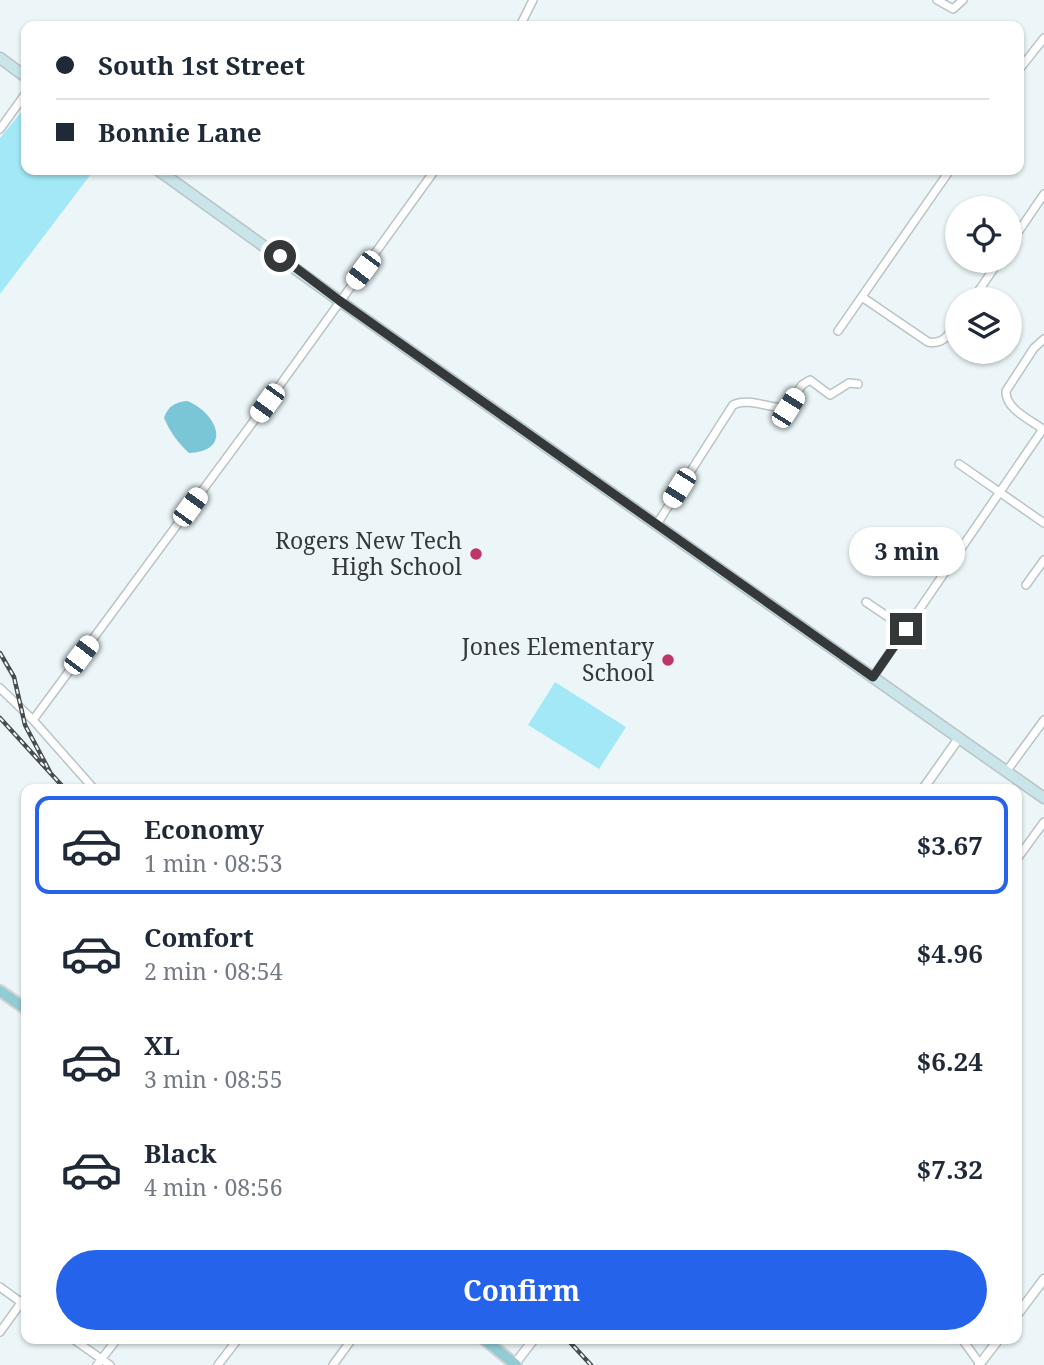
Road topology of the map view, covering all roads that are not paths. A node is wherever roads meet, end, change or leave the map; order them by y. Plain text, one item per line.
1 (533, 0) edge
2 (937, 0) edge
3 (963, 0) edge
4 (521, 21) edge
5 (1044, 38) edge
6 (0, 58) edge
7 (1024, 63) edge
8 (21, 73) edge
9 (21, 100) edge
10 (0, 129) edge
11 (165, 175) edge
12 (431, 175) edge
13 (947, 175) edge
14 (1044, 194) edge
15 (1022, 226) edge
16 (862, 297) junction
17 (340, 301) junction
18 (838, 331) dead end
19 (945, 340) edge
20 (1043, 340) edge
21 (858, 384) dead end
22 (1044, 429) edge
23 (959, 464) dead end
24 (999, 493) junction
25 (1044, 523) edge
26 (657, 524) junction
27 (915, 533) dead end
28 (954, 558) junction
29 (1044, 560) edge
30 (1026, 585) dead end
31 (866, 602) dead end
32 (906, 629) junction
33 (873, 677) junction
34 (0, 688) edge
35 (33, 720) junction
36 (1044, 720) edge
37 (1041, 731) edge
38 (959, 738) junction
39 (1006, 772) junction
40 (90, 784) edge
41 (927, 784) edge
42 (1044, 798) edge
43 (1044, 822) edge
44 (1022, 852) edge
45 (0, 991) edge
46 (21, 1006) edge
47 (1044, 1279) edge
48 (0, 1287) edge
49 (21, 1300) edge
50 (21, 1307) edge
51 (1022, 1308) edge
52 (0, 1332) edge
53 (79, 1344) edge
54 (113, 1344) edge
55 (234, 1344) edge
56 (348, 1344) edge
57 (490, 1344) edge
58 (530, 1344) edge
59 (966, 1344) edge
60 (995, 1344) edge
61 (100, 1362) edge
62 (980, 1364) edge
63 (110, 1365) edge
64 (218, 1365) edge
65 (333, 1365) edge
66 (515, 1365) edge

1 - 4 street
2 - 3 street
5 - 7 street
6 - 8 main road
9 - 10 street
11 - 17 main road
12 - 17 street
13 - 16 street
14 - 15 street
16 - 18 street
16 - 19 street
17 - 26 main road
17 - 35 street
20 - 22 street
21 - 26 street
22 - 24 street
23 - 24 street
24 - 25 street
24 - 28 street
26 - 33 main road
27 - 28 street
28 - 32 street
29 - 30 street
31 - 32 street
32 - 33 street
33 - 38 main road
34 - 35 street
35 - 40 street
36 - 37 street
37 - 39 street
38 - 39 main road
38 - 41 street
39 - 42 main road
43 - 44 street
45 - 46 main road
47 - 51 street
48 - 49 street
50 - 52 street
53 - 61 street
54 - 61 street
55 - 64 street
56 - 65 street
57 - 66 main road
58 - 66 street
59 - 62 street
60 - 62 street
61 - 63 street

